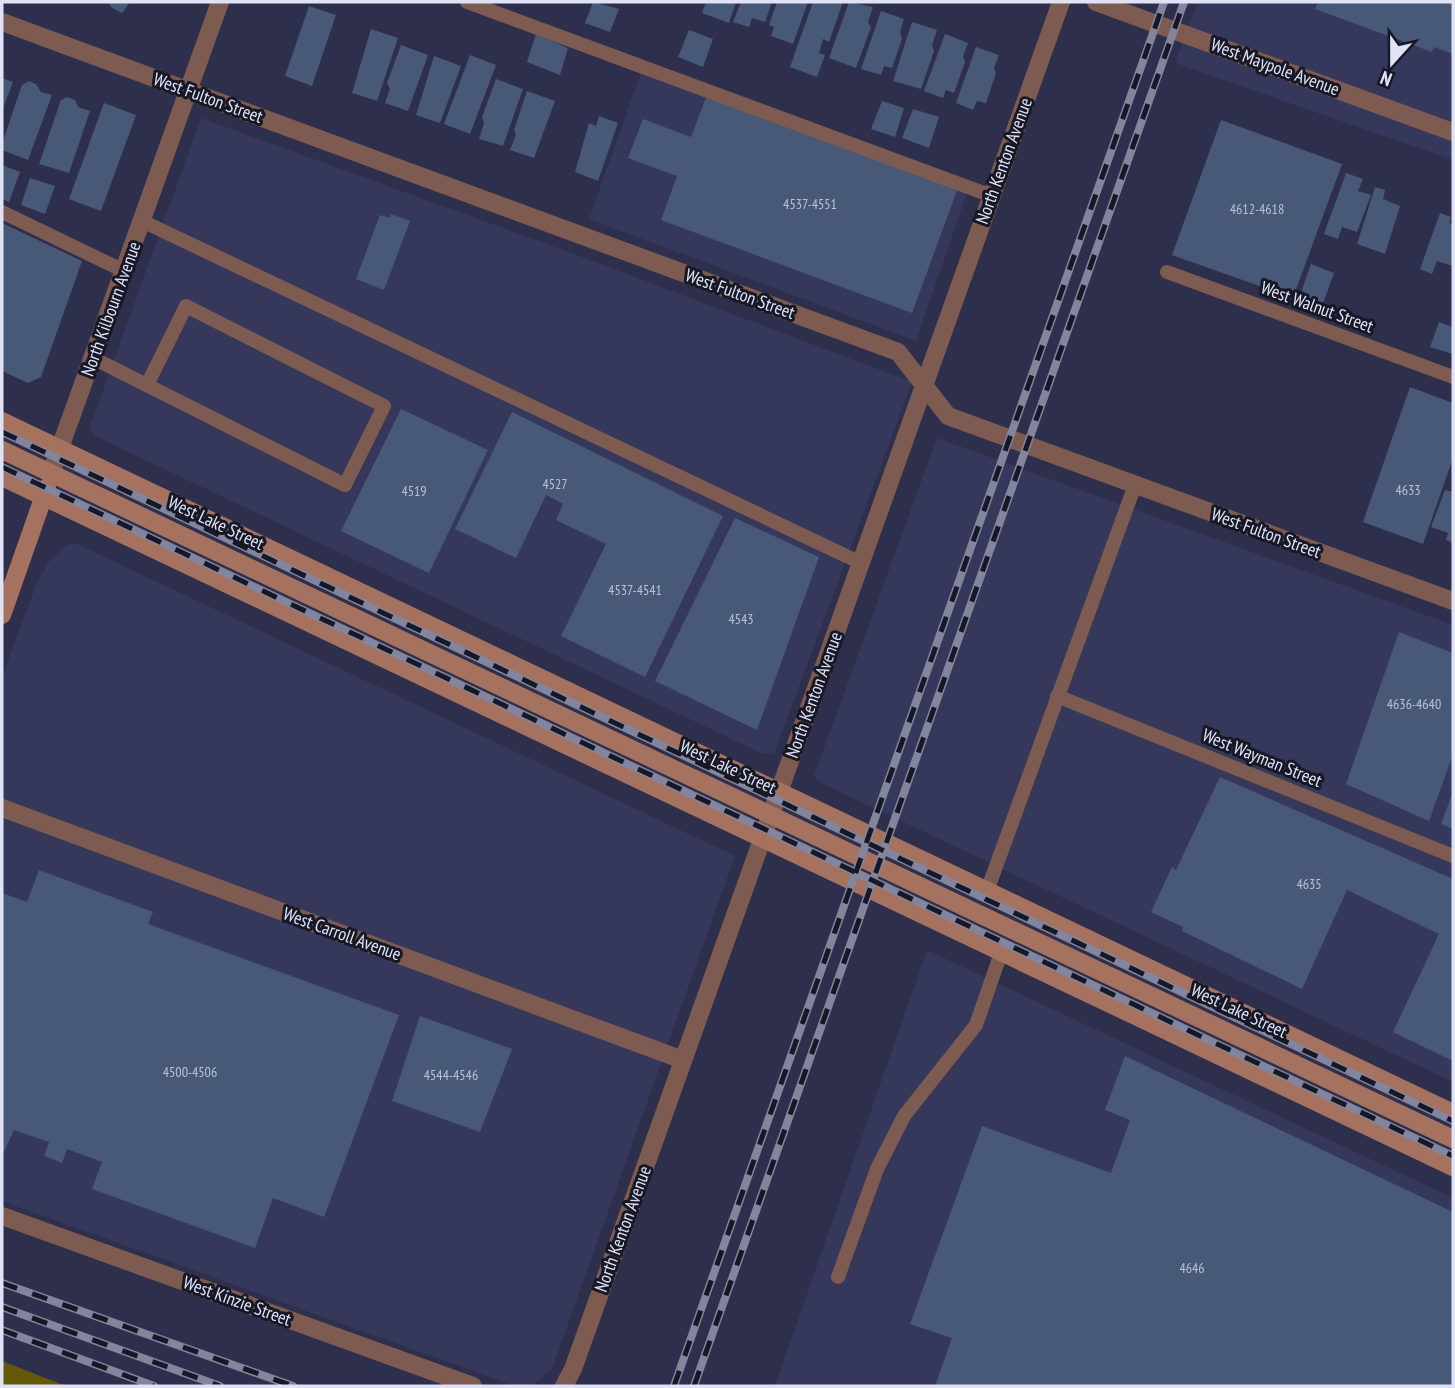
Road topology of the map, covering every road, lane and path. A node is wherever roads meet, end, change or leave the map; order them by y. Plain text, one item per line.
1 (220, 2) edge
2 (467, 2) edge
3 (1061, 2) edge
4 (1096, 2) edge
5 (2, 22) edge
6 (188, 91) junction
7 (1453, 132) edge
8 (992, 196) junction
9 (2, 212) edge
10 (142, 221) junction
11 (124, 271) junction
12 (1167, 272) dead end
13 (93, 358) junction
14 (1453, 377) edge
15 (925, 384) junction
16 (147, 385) junction
17 (2, 421) edge
18 (60, 449) junction
19 (2, 450) edge
20 (51, 473) junction
21 (2, 477) edge
22 (1135, 485) junction
23 (43, 497) junction
24 (860, 563) junction
25 (1453, 601) edge
26 (2, 615) edge
27 (1057, 696) junction
28 (779, 791) junction
29 (2, 808) edge
30 (771, 815) junction
31 (761, 839) junction
32 (1453, 856) edge
33 (987, 891) junction
34 (1001, 953) junction
35 (683, 1060) junction
36 (1453, 1113) edge
37 (1453, 1139) edge
38 (1453, 1167) edge
39 (2, 1216) edge
40 (838, 1277) dead end
41 (472, 1386) edge
42 (564, 1386) edge

1 - 6 street, North Kilbourn Avenue
2 - 8 lane
3 - 8 street, North Kenton Avenue
4 - 7 street, West Maypole Avenue
5 - 6 street, West Fulton Street
6 - 10 street, North Kilbourn Avenue
6 - 15 street, West Fulton Street
8 - 15 street, North Kenton Avenue
9 - 11 lane
10 - 11 street, North Kilbourn Avenue
10 - 24 lane
11 - 13 street, North Kilbourn Avenue
12 - 14 lane, West Walnut Street
13 - 16 lane
13 - 18 street, North Kilbourn Avenue
15 - 22 street, West Fulton Street
15 - 24 street, North Kenton Avenue
16 - 16 lane
17 - 18 main road, West Lake Street
18 - 20 street, North Kilbourn Avenue
18 - 28 main road, West Lake Street
19 - 20 main road, West Lake Street
20 - 23 main road, North Kilbourn Avenue
20 - 30 main road, West Lake Street
21 - 23 main road
22 - 25 street, West Fulton Street
22 - 27 lane
23 - 26 main road, North Kilbourn Avenue
23 - 31 main road
24 - 28 street, North Kenton Avenue
27 - 32 lane, West Wayman Street
27 - 33 lane
28 - 30 street, North Kenton Avenue
28 - 33 main road, West Lake Street
29 - 35 street, West Carroll Avenue
30 - 31 street, North Kenton Avenue
30 - 37 main road, West Lake Street
31 - 34 main road
31 - 35 street, North Kenton Avenue
33 - 36 main road, West Lake Street
34 - 38 main road
34 - 40 lane
35 - 42 street, North Kenton Avenue
39 - 41 street, West Kinzie Street

